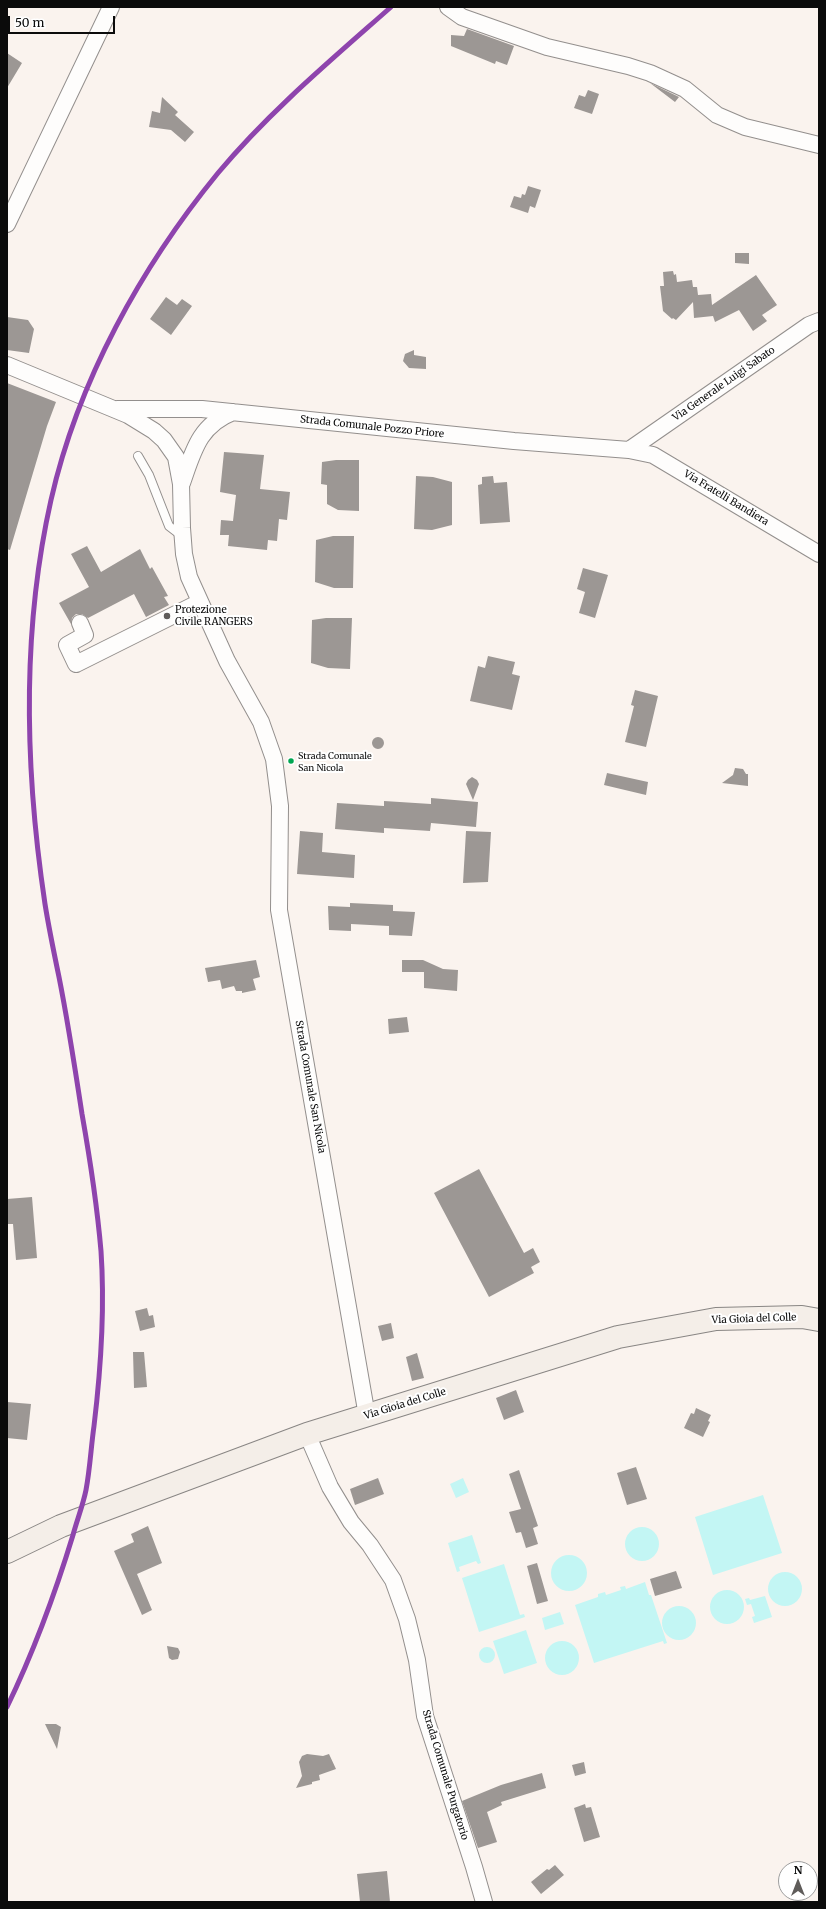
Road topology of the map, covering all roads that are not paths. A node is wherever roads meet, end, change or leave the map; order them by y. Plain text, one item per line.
1 (111, 7) edge
2 (448, 7) edge
3 (819, 145) edge
4 (7, 224) edge
5 (819, 321) edge
6 (7, 365) edge
7 (109, 406) junction
8 (167, 408) junction
9 (233, 412) junction
10 (154, 431) junction
11 (629, 450) junction
12 (138, 456) dead end
13 (182, 484) junction
14 (183, 536) junction
15 (819, 554) edge
16 (200, 602) junction
17 (80, 623) dead end
18 (819, 1320) edge
19 (367, 1416) junction
20 (307, 1434) junction
21 (7, 1552) edge
22 (484, 1902) edge

1 - 4 street
2 - 3 street
5 - 11 street, Via Generale Luigi Sabato
6 - 7 street
7 - 8 street, Strada Comunale Pozzo Priore
7 - 10 street
8 - 9 street, Strada Comunale Pozzo Priore
8 - 10 street
9 - 11 street, Strada Comunale Pozzo Priore
9 - 13 street
10 - 13 street
11 - 15 street, Via Fratelli Bandiera
12 - 14 lane
13 - 14 street, Strada Comunale San Nicola
14 - 16 street, Strada Comunale San Nicola
16 - 17 street
16 - 19 street, Strada Comunale San Nicola
18 - 19 main road, Via Gioia del Colle
19 - 20 main road, Via Gioia del Colle
20 - 21 main road, Via Gioia del Colle
20 - 22 street, Strada Comunale Purgatorio

